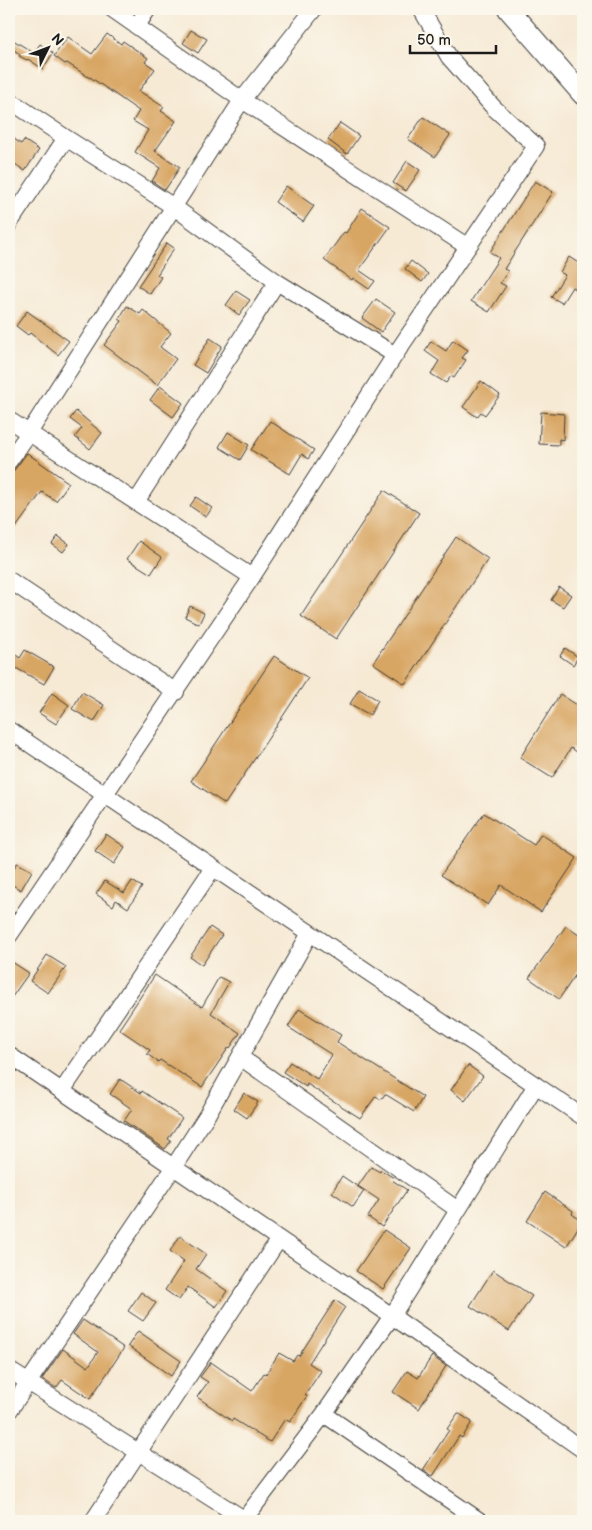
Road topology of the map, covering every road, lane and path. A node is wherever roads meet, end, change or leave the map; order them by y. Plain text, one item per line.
1 (112, 9) edge
2 (148, 9) edge
3 (314, 9) edge
4 (421, 9) edge
5 (508, 9) edge
6 (137, 26) junction
7 (583, 95) edge
8 (9, 100) edge
9 (242, 100) junction
10 (66, 138) junction
11 (174, 207) junction
12 (9, 224) edge
13 (468, 247) junction
14 (277, 282) junction
15 (395, 355) junction
16 (9, 420) edge
17 (29, 433) junction
18 (9, 461) edge
19 (136, 502) junction
20 (252, 577) junction
21 (9, 580) edge
22 (176, 692) junction
23 (9, 730) edge
24 (105, 795) junction
25 (213, 868) junction
26 (310, 933) junction
27 (9, 936) edge
28 (9, 1055) edge
29 (240, 1057) junction
30 (536, 1085) junction
31 (62, 1091) junction
32 (583, 1117) edge
33 (173, 1168) junction
34 (458, 1210) junction
35 (279, 1240) junction
36 (392, 1316) junction
37 (9, 1370) edge
38 (28, 1383) junction
39 (9, 1411) edge
40 (324, 1414) junction
41 (583, 1450) edge
42 (139, 1453) junction
43 (93, 1521) edge
44 (245, 1521) edge
45 (480, 1521) edge

1 - 6 street
2 - 6 street
3 - 9 street
4 - 13 street
5 - 7 main road
6 - 9 street
8 - 10 street
9 - 11 street
9 - 13 street
10 - 11 street
10 - 12 street
11 - 14 street
11 - 17 street
13 - 15 street
14 - 15 street
14 - 19 street
15 - 20 street
16 - 17 street
17 - 18 street
17 - 19 street
19 - 20 street
20 - 22 street
21 - 22 street
22 - 24 street
23 - 24 street
24 - 25 street
24 - 27 street
25 - 26 street
25 - 31 street
26 - 29 street
26 - 30 street
28 - 31 street
29 - 33 street
29 - 34 street
30 - 32 street
30 - 34 street
31 - 33 street
33 - 35 street
33 - 38 street
34 - 36 street
35 - 36 street
35 - 42 street
36 - 40 street
36 - 41 street
37 - 38 street
38 - 39 street
38 - 42 street
40 - 44 street
40 - 45 street
42 - 43 street
42 - 44 street

